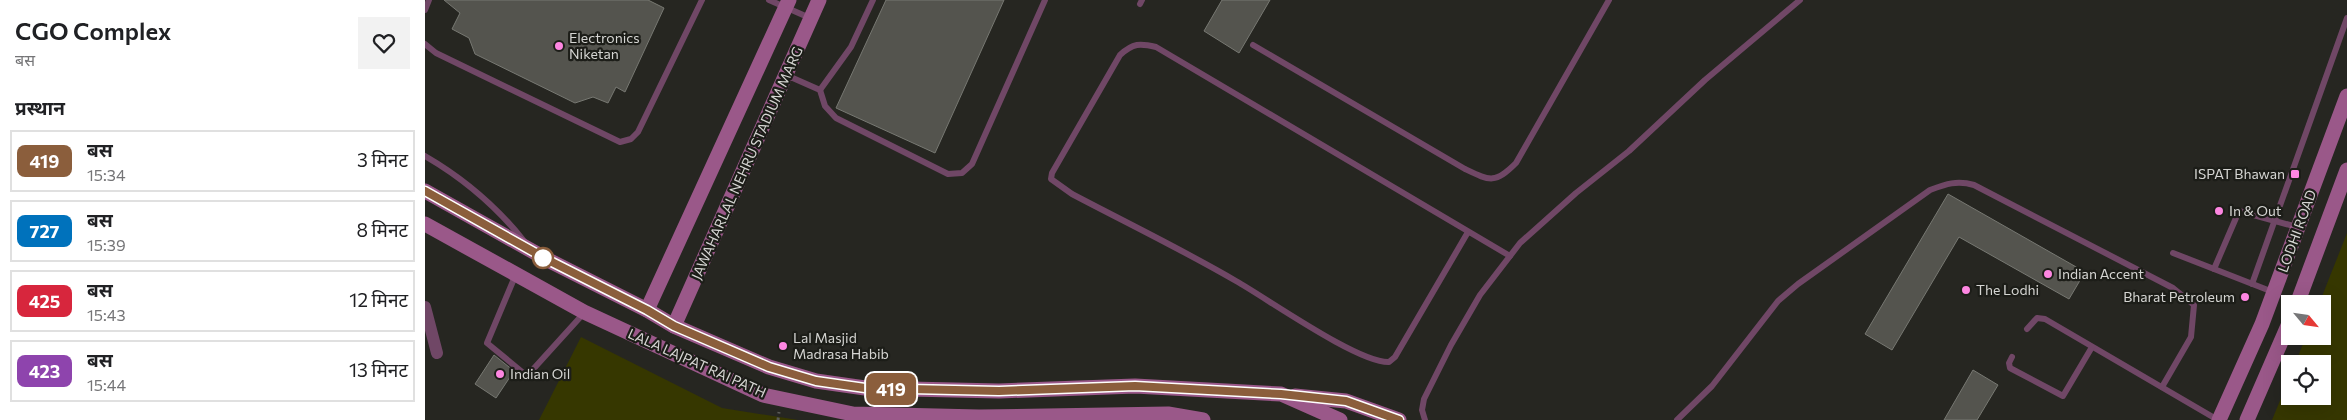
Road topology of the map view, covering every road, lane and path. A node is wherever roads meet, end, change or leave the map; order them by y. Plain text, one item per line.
1 (429, 0) edge
2 (702, 0) edge
3 (769, 0) edge
4 (819, 0) edge
5 (873, 0) edge
6 (1045, 0) edge
7 (1609, 0) edge
8 (1800, 0) edge
9 (788, 4) edge
10 (425, 10) edge
11 (2347, 18) edge
12 (811, 19) junction
13 (425, 44) edge
14 (1253, 45) dead end
15 (786, 75) junction
16 (820, 90) junction
17 (2347, 96) edge
18 (425, 156) edge
19 (2347, 170) edge
20 (425, 191) edge
21 (2275, 220) junction
22 (425, 224) edge
23 (2298, 228) junction
24 (1468, 232) junction
25 (533, 252) junction
26 (2173, 253) dead end
27 (1510, 256) junction
28 (2215, 269) junction
29 (516, 274) junction
30 (2252, 284) junction
31 (2274, 292) junction
32 (2300, 295) edge
33 (425, 307) edge
34 (647, 310) junction
35 (585, 312) junction
36 (674, 326) junction
37 (2027, 329) dead end
38 (2281, 342) edge
39 (2092, 347) junction
40 (437, 353) dead end
41 (2011, 357) dead end
42 (2162, 387) junction
43 (1281, 394) junction
44 (1061, 417) edge
45 (1203, 420) edge
46 (1340, 420) edge
47 (1399, 420) edge
48 (1425, 420) edge
49 (1677, 420) edge
50 (2219, 420) edge
51 (2247, 420) edge

1 - 10 lane
2 - 13 lane
3 - 9 lane
4 - 12 main road, JAWAHARLAL NEHRU STADIUM MARG
5 - 16 lane
6 - 16 lane
7 - 14 lane
8 - 27 lane
9 - 12 lane
9 - 34 main road, JAWAHARLAL NEHRU STADIUM MARG
11 - 21 lane
12 - 15 main road, JAWAHARLAL NEHRU STADIUM MARG
15 - 16 lane
15 - 36 main road, JAWAHARLAL NEHRU STADIUM MARG
17 - 23 main road, LODHI ROAD
18 - 25 lane
19 - 32 main road, LODHI ROAD
20 - 25 main road, LALA LAJPAT RAI PATH
21 - 23 lane
21 - 28 lane
21 - 30 lane
22 - 29 main road, LALA LAJPAT RAI PATH
23 - 31 main road, LODHI ROAD
24 - 24 lane
24 - 27 lane
25 - 34 main road, LALA LAJPAT RAI PATH
26 - 28 lane
27 - 48 lane
28 - 30 lane
29 - 35 main road, LALA LAJPAT RAI PATH
29 - 35 lane
30 - 31 lane
31 - 50 main road, LODHI ROAD
33 - 40 street
34 - 36 main road, LALA LAJPAT RAI PATH
35 - 44 main road, LALA LAJPAT RAI PATH
36 - 43 main road, LALA LAJPAT RAI PATH
37 - 39 lane
38 - 51 main road
39 - 41 lane
39 - 42 lane
42 - 49 lane
42 - 50 lane
43 - 46 main road, LALA LAJPAT RAI PATH
43 - 47 main road
44 - 45 main road, LALA LAJPAT RAI PATH

